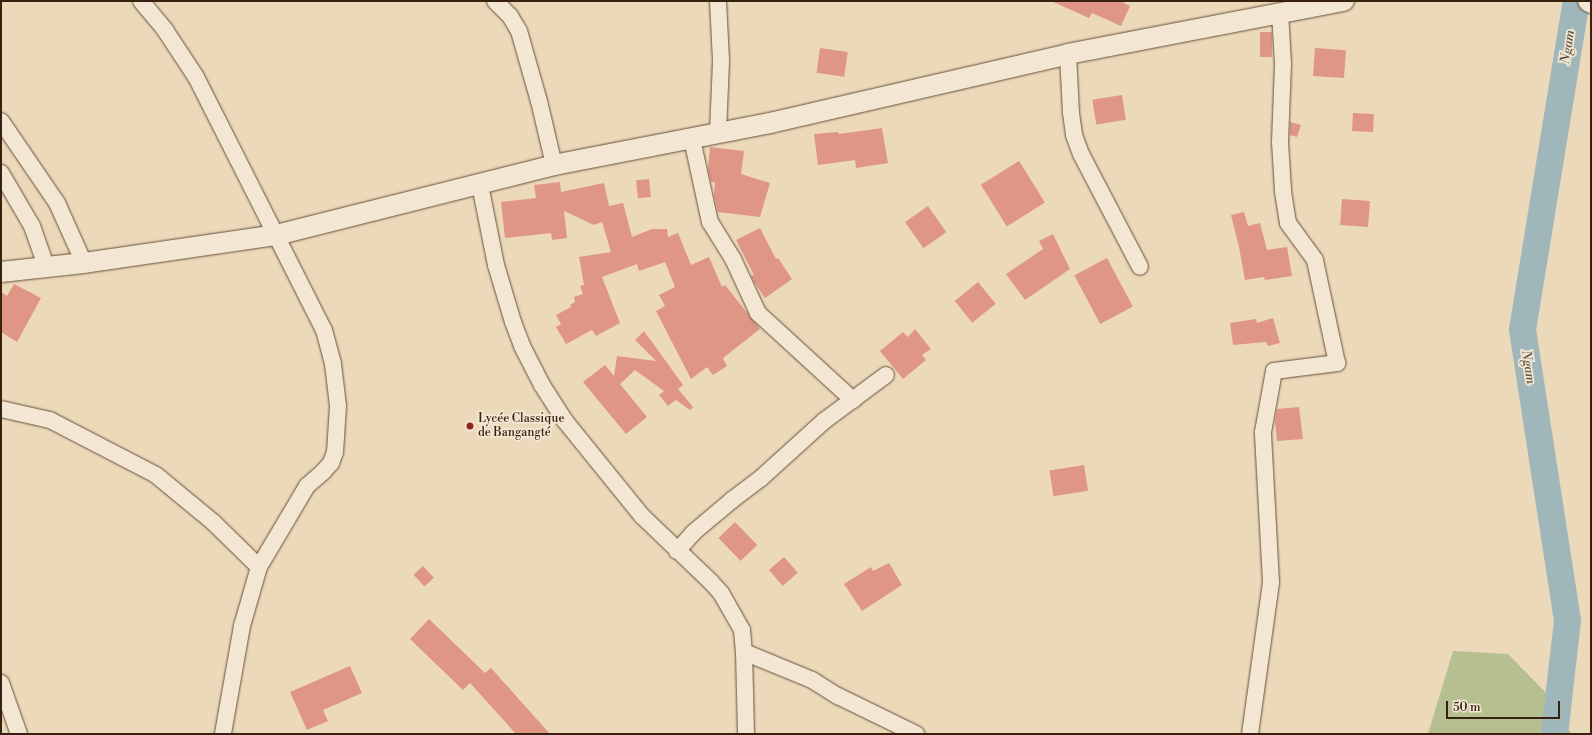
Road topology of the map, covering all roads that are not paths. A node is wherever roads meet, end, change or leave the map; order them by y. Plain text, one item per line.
1 (141, 1) edge
2 (495, 1) edge
3 (718, 1) edge
4 (1344, 1) edge
5 (1588, 1) edge
6 (1591, 2) edge
7 (1280, 12) junction
8 (1068, 54) junction
9 (1, 121) edge
10 (718, 133) junction
11 (692, 139) junction
12 (554, 165) junction
13 (1, 173) edge
14 (480, 185) junction
15 (276, 235) junction
16 (84, 263) junction
17 (46, 266) junction
18 (1140, 267) dead end
19 (1, 272) edge
20 (886, 375) dead end
21 (853, 400) junction
22 (1, 409) edge
23 (677, 550) junction
24 (259, 567) junction
25 (744, 652) junction
26 (1, 683) edge
27 (19, 734) edge
28 (223, 734) edge
29 (746, 734) edge
30 (916, 734) edge
31 (1250, 734) edge

1 - 15 street
2 - 12 street
3 - 10 street
4 - 7 street
5 - 6 street
7 - 8 street
7 - 31 street
8 - 10 street
8 - 18 street
9 - 16 street
10 - 11 street
11 - 12 street
11 - 21 street
12 - 14 street
13 - 17 street
14 - 15 street
14 - 23 street
15 - 16 street
15 - 24 street
16 - 17 street
17 - 19 street
20 - 21 street
21 - 23 street
22 - 24 street
23 - 25 street
24 - 28 street
25 - 29 street
25 - 30 street
26 - 27 street

